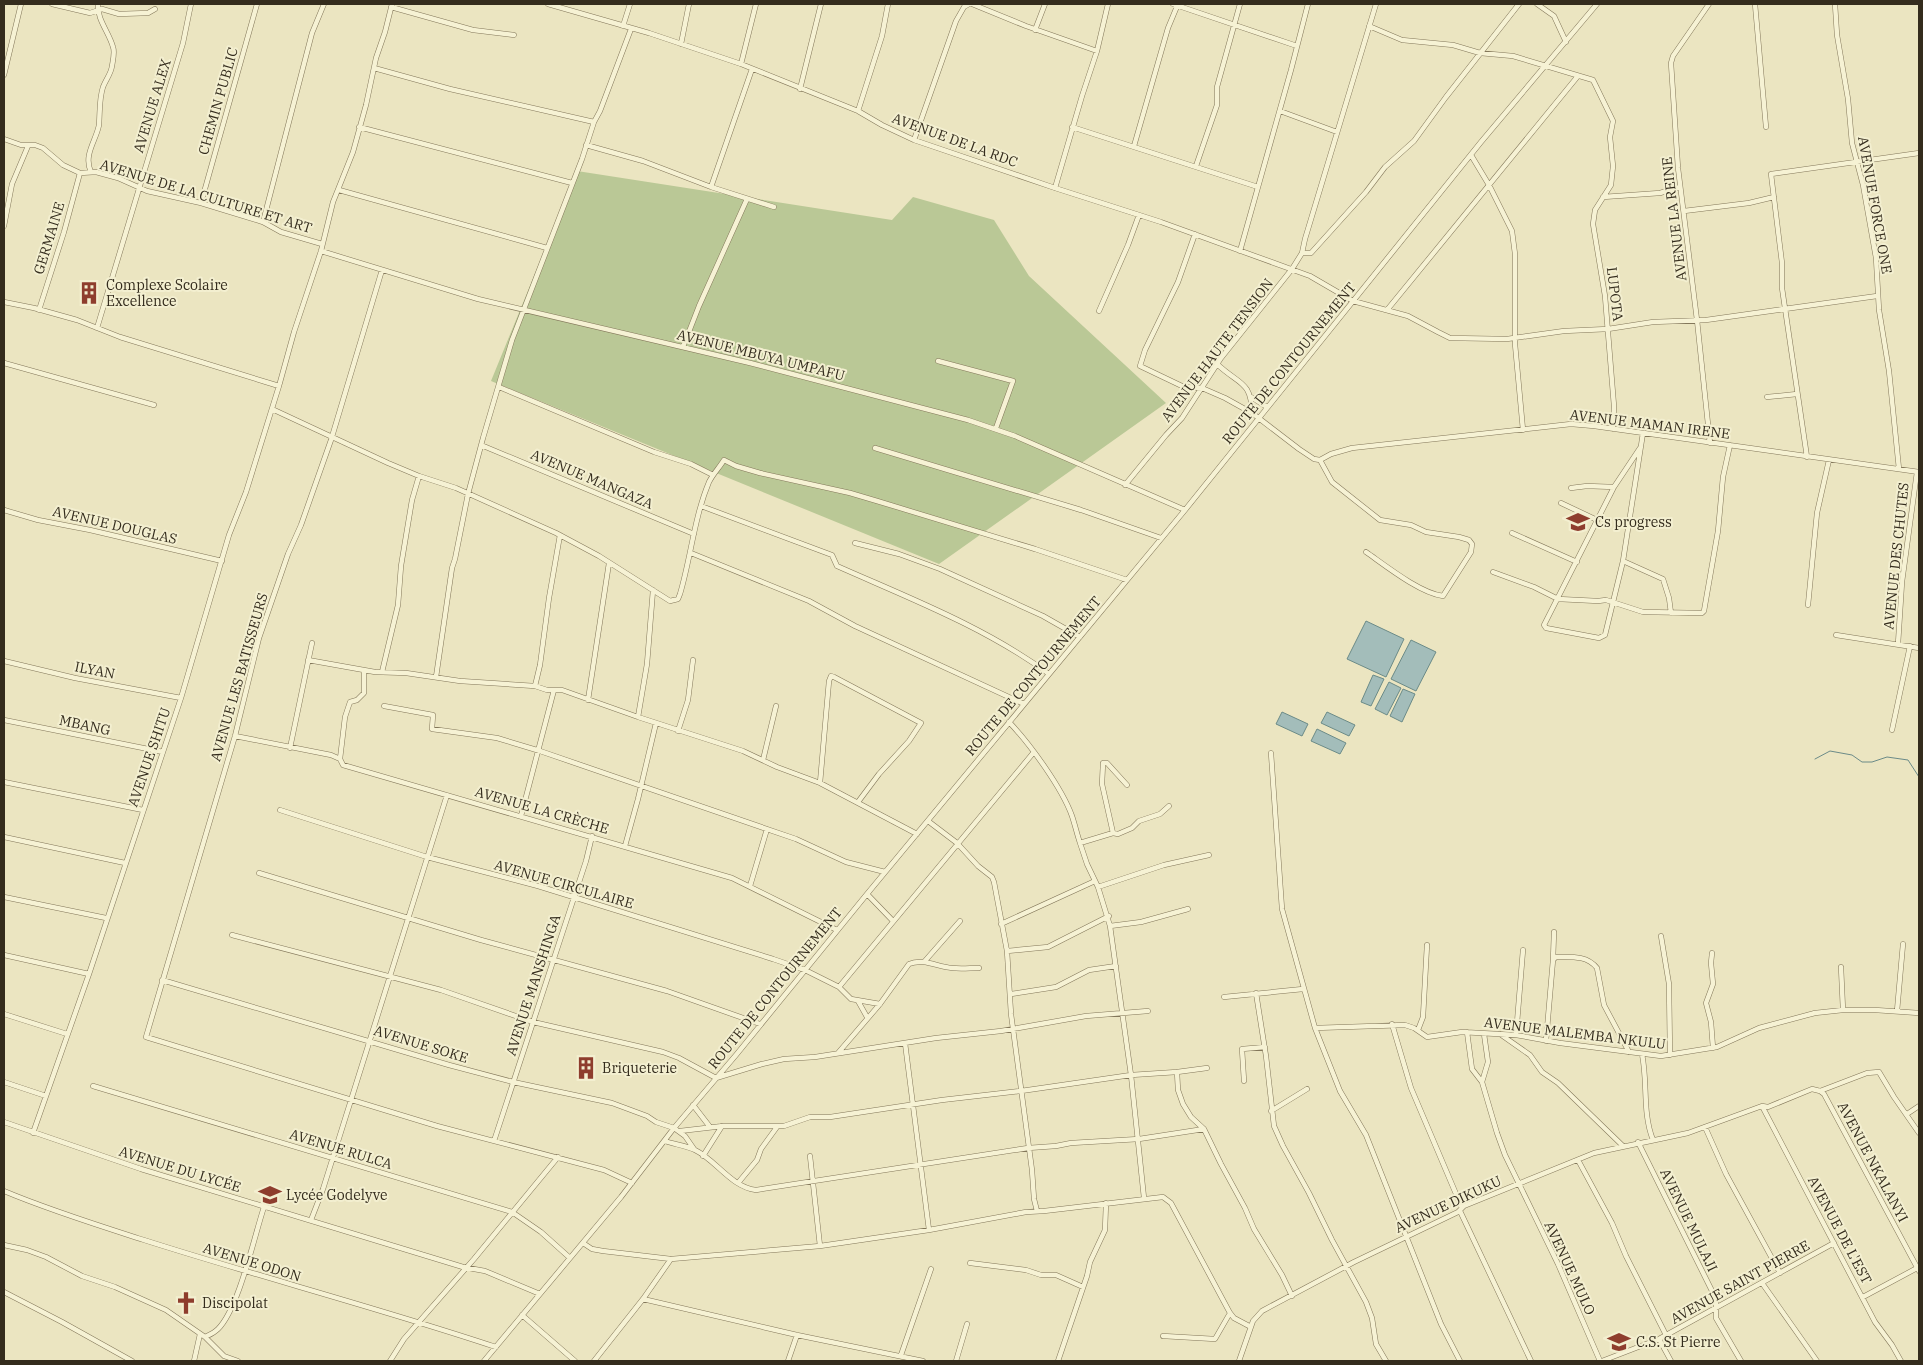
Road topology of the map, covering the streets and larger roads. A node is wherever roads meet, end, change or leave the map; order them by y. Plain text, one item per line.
1 (21, 4) edge
2 (52, 4) edge
3 (98, 4) edge
4 (191, 4) edge
5 (257, 4) edge
6 (324, 4) edge
7 (548, 4) edge
8 (630, 4) edge
9 (689, 4) edge
10 (756, 4) edge
11 (821, 4) edge
12 (888, 4) edge
13 (971, 4) edge
14 (1044, 4) edge
15 (1108, 4) edge
16 (1240, 4) edge
17 (1308, 4) edge
18 (1376, 4) edge
19 (1519, 4) edge
20 (1537, 4) edge
21 (1597, 4) edge
22 (1709, 4) edge
23 (1755, 4) edge
24 (1835, 4) edge
25 (1176, 5) edge
26 (391, 6) edge
27 (569, 6) edge
28 (155, 9) dead end
29 (98, 11) junction
30 (1235, 25) junction
31 (623, 26) junction
32 (1369, 26) junction
33 (631, 29) junction
34 (1036, 30) junction
35 (514, 36) dead end
36 (1566, 42) junction
37 (681, 44) junction
38 (1297, 46) junction
39 (1097, 51) junction
40 (1480, 53) junction
41 (740, 64) junction
42 (1546, 65) junction
43 (374, 68) junction
44 (752, 69) junction
45 (4, 75) edge
46 (1578, 76) junction
47 (800, 89) junction
48 (858, 111) junction
49 (1280, 111) junction
50 (594, 122) junction
51 (359, 127) junction
52 (1766, 127) dead end
53 (1072, 128) junction
54 (1337, 132) junction
55 (4, 139) edge
56 (914, 140) junction
57 (586, 145) junction
58 (28, 146) junction
59 (1134, 146) junction
60 (1919, 153) edge
61 (1471, 155) junction
62 (1857, 162) junction
63 (1196, 166) junction
64 (91, 172) junction
65 (80, 173) junction
66 (572, 183) junction
67 (1489, 185) junction
68 (139, 187) junction
69 (1258, 187) junction
70 (1680, 187) junction
71 (711, 188) junction
72 (1054, 188) junction
73 (339, 190) junction
74 (1603, 197) junction
75 (1774, 197) junction
76 (747, 199) junction
77 (201, 204) junction
78 (774, 207) dead end
79 (1684, 212) junction
80 (1139, 215) junction
81 (263, 222) junction
82 (4, 226) edge
83 (1195, 234) junction
84 (322, 244) junction
85 (548, 248) junction
86 (321, 250) junction
87 (1240, 251) junction
88 (1302, 253) junction
89 (382, 270) junction
90 (1291, 270) junction
91 (1877, 296) junction
92 (1353, 301) junction
93 (4, 302) edge
94 (525, 309) junction
95 (1786, 309) junction
96 (39, 310) junction
97 (1388, 310) junction
98 (1099, 311) dead end
99 (1697, 320) junction
100 (97, 328) junction
101 (1608, 329) junction
102 (1515, 338) junction
103 (683, 347) junction
104 (938, 361) dead end
105 (4, 363) edge
106 (1217, 364) junction
107 (279, 386) junction
108 (499, 387) junction
109 (1202, 388) junction
110 (1797, 394) junction
111 (1251, 397) junction
112 (1767, 397) dead end
113 (154, 405) dead end
114 (1267, 407) junction
115 (272, 410) junction
116 (1252, 413) junction
117 (1258, 417) junction
118 (996, 428) junction
119 (1523, 430) junction
120 (1614, 430) junction
121 (1643, 433) junction
122 (332, 437) junction
123 (1710, 443) junction
124 (481, 445) junction
125 (1730, 445) junction
126 (875, 448) dead end
127 (1640, 448) junction
128 (1807, 457) junction
129 (1320, 460) junction
130 (1829, 460) junction
131 (1899, 469) junction
132 (1918, 472) edge
133 (713, 475) junction
134 (419, 476) junction
135 (1125, 485) junction
136 (1614, 487) junction
137 (1571, 488) dead end
138 (468, 494) junction
139 (1561, 503) dead end
140 (701, 506) junction
141 (4, 510) edge
142 (1185, 510) junction
143 (1597, 520) junction
144 (1512, 533) dead end
145 (694, 534) junction
146 (560, 535) junction
147 (1161, 538) junction
148 (855, 543) dead end
149 (1366, 552) dead end
150 (691, 553) junction
151 (222, 561) junction
152 (1623, 561) junction
153 (1577, 562) junction
154 (609, 563) junction
155 (1493, 572) dead end
156 (1127, 580) junction
157 (653, 590) junction
158 (1558, 599) junction
159 (1614, 602) junction
160 (1808, 605) dead end
161 (1671, 613) junction
162 (1836, 636) dead end
163 (1080, 637) junction
164 (312, 643) dead end
165 (1898, 644) junction
166 (1910, 646) junction
167 (1919, 648) edge
168 (308, 660) junction
169 (693, 660) dead end
170 (4, 661) edge
171 (364, 670) junction
172 (382, 672) junction
173 (1049, 674) junction
174 (436, 677) junction
175 (535, 686) junction
176 (554, 690) junction
177 (181, 698) junction
178 (588, 700) junction
179 (1024, 704) junction
180 (384, 706) dead end
181 (776, 706) dead end
182 (638, 717) junction
183 (4, 720) edge
184 (1009, 722) junction
185 (656, 723) junction
186 (1892, 730) dead end
187 (678, 731) junction
188 (234, 736) junction
189 (290, 748) junction
190 (537, 750) junction
191 (162, 752) junction
192 (1034, 752) junction
193 (1271, 754) dead end
194 (340, 759) junction
195 (763, 760) junction
196 (4, 782) edge
197 (820, 783) junction
198 (1127, 785) dead end
199 (641, 786) junction
200 (447, 794) junction
201 (858, 802) junction
202 (1169, 806) dead end
203 (143, 810) junction
204 (280, 810) dead end
205 (521, 816) junction
206 (928, 822) junction
207 (766, 829) junction
208 (1113, 833) junction
209 (917, 834) junction
210 (592, 836) junction
211 (4, 837) edge
212 (957, 843) junction
213 (1080, 843) junction
214 (625, 846) junction
215 (1209, 855) dead end
216 (427, 857) junction
217 (125, 863) junction
218 (885, 872) junction
219 (259, 874) dead end
220 (1095, 881) junction
221 (750, 886) junction
222 (1098, 887) junction
223 (867, 894) junction
224 (4, 897) edge
225 (573, 898) junction
226 (1188, 909) dead end
227 (1108, 916) junction
228 (408, 917) junction
229 (106, 918) junction
230 (893, 921) junction
231 (960, 921) dead end
232 (1001, 924) junction
233 (1110, 926) junction
234 (838, 930) junction
235 (1554, 932) dead end
236 (232, 935) dead end
237 (1661, 936) dead end
238 (1902, 944) dead end
239 (1427, 945) dead end
240 (1523, 950) dead end
241 (1007, 951) junction
242 (1712, 953) dead end
243 (4, 955) edge
244 (554, 960) junction
245 (1553, 960) junction
246 (924, 962) junction
247 (1116, 966) junction
248 (1841, 967) dead end
249 (979, 968) dead end
250 (805, 970) junction
251 (89, 974) junction
252 (390, 977) junction
253 (162, 980) junction
254 (839, 987) junction
255 (1303, 989) junction
256 (1256, 993) junction
257 (1011, 994) junction
258 (1224, 997) dead end
259 (858, 1001) junction
260 (880, 1004) junction
261 (1843, 1010) junction
262 (1148, 1011) dead end
263 (1898, 1011) junction
264 (1123, 1013) junction
265 (1919, 1013) edge
266 (4, 1014) edge
267 (867, 1017) junction
268 (534, 1022) junction
269 (760, 1024) junction
270 (1392, 1024) junction
271 (1014, 1028) junction
272 (1315, 1028) junction
273 (1418, 1030) junction
274 (1467, 1032) junction
275 (67, 1034) junction
276 (1484, 1034) junction
277 (1500, 1034) junction
278 (1516, 1035) junction
279 (370, 1041) junction
280 (1546, 1041) junction
281 (905, 1043) junction
282 (1265, 1047) junction
283 (1713, 1048) junction
284 (1629, 1052) junction
285 (838, 1053) junction
286 (1642, 1054) junction
287 (1670, 1056) junction
288 (1207, 1068) dead end
289 (1177, 1072) junction
290 (1131, 1075) junction
291 (716, 1078) junction
292 (1244, 1081) dead end
293 (4, 1082) edge
294 (513, 1082) junction
295 (1482, 1082) junction
296 (93, 1086) dead end
297 (1307, 1089) dead end
298 (1021, 1091) junction
299 (1820, 1091) junction
300 (46, 1096) junction
301 (350, 1100) junction
302 (693, 1105) junction
303 (913, 1105) junction
304 (1762, 1106) junction
305 (1919, 1106) edge
306 (1271, 1110) junction
307 (1907, 1114) junction
308 (4, 1122) edge
309 (723, 1126) junction
310 (710, 1127) junction
311 (777, 1127) junction
312 (1705, 1127) junction
313 (674, 1128) junction
314 (1204, 1129) junction
315 (680, 1131) junction
316 (33, 1133) junction
317 (1919, 1133) edge
318 (1139, 1139) junction
319 (1653, 1140) junction
320 (494, 1141) junction
321 (665, 1142) junction
322 (1638, 1142) junction
323 (1623, 1146) junction
324 (1028, 1148) junction
325 (694, 1149) junction
326 (703, 1156) junction
327 (810, 1156) dead end
328 (558, 1157) junction
329 (332, 1158) junction
330 (1578, 1160) junction
331 (921, 1166) junction
332 (813, 1182) junction
333 (632, 1183) junction
334 (738, 1183) junction
335 (1519, 1184) junction
336 (4, 1191) edge
337 (1144, 1198) junction
338 (1106, 1203) junction
339 (264, 1207) junction
340 (1461, 1209) junction
341 (512, 1212) junction
342 (1037, 1212) junction
343 (311, 1220) junction
344 (929, 1230) junction
345 (1406, 1237) junction
346 (582, 1243) junction
347 (1834, 1244) junction
348 (4, 1245) edge
349 (820, 1246) junction
350 (570, 1258) junction
351 (671, 1259) junction
352 (970, 1263) dead end
353 (1347, 1266) junction
354 (467, 1267) junction
355 (1918, 1268) edge
356 (930, 1269) dead end
357 (244, 1272) junction
358 (1780, 1272) junction
359 (1762, 1283) junction
360 (1083, 1288) junction
361 (4, 1292) edge
362 (540, 1294) junction
363 (1292, 1296) junction
364 (1863, 1297) junction
365 (643, 1299) junction
366 (1716, 1308) junction
367 (1230, 1313) junction
368 (522, 1315) junction
369 (419, 1322) junction
370 (967, 1324) dead end
371 (1251, 1327) junction
372 (797, 1335) junction
373 (1666, 1335) junction
374 (203, 1336) junction
375 (1163, 1336) dead end
376 (1659, 1339) junction
377 (496, 1347) junction
378 (901, 1355) junction
379 (1608, 1360) edge
380 (132, 1361) edge
381 (194, 1361) edge
382 (238, 1361) edge
383 (390, 1361) edge
384 (484, 1361) edge
385 (575, 1361) edge
386 (594, 1361) edge
387 (788, 1361) edge
388 (923, 1361) edge
389 (956, 1361) edge
390 (1058, 1361) edge
391 (1239, 1361) edge
392 (1386, 1361) edge
393 (1460, 1361) edge
394 (1531, 1361) edge
395 (1601, 1361) edge
396 (1671, 1361) edge
397 (1741, 1361) edge
398 (1818, 1361) edge
399 (1901, 1361) edge

1 - 45 street
2 - 29 street
3 - 29 street
4 - 68 street, AVENUE ALEX
5 - 77 street, CHEMIN PUBLIC
6 - 81 street
7 - 27 street, AVENUE DE LA RDC
8 - 31 street
9 - 37 street
10 - 41 street
11 - 47 street
12 - 48 street
13 - 34 street
13 - 56 street
14 - 34 street
15 - 39 street
16 - 30 street
17 - 38 street
18 - 32 street
19 - 40 street, AVENUE HAUTE TENSION
20 - 36 street
21 - 36 street, ROUTE DE CONTOURNEMENT
22 - 70 street, AVENUE LA REINE
23 - 52 street
24 - 62 street, AVENUE FORCE ONE
25 - 30 street
25 - 59 street
26 - 35 street
26 - 43 street, AVENUE SHITU
27 - 31 street, AVENUE DE LA RDC
28 - 29 street
29 - 64 street
30 - 38 street
30 - 63 street
31 - 33 street, AVENUE DE LA RDC
32 - 40 street, LUPOTA
32 - 54 street
33 - 37 street, AVENUE DE LA RDC
33 - 50 street
34 - 39 street
36 - 42 street, ROUTE DE CONTOURNEMENT
37 - 41 street, AVENUE DE LA RDC
38 - 49 street
39 - 53 street
40 - 42 street, LUPOTA
40 - 88 street, AVENUE HAUTE TENSION
41 - 44 street, AVENUE DE LA RDC
42 - 46 street, LUPOTA
42 - 61 street, ROUTE DE CONTOURNEMENT
43 - 50 street
43 - 51 street, AVENUE SHITU
44 - 47 street, AVENUE DE LA RDC
44 - 71 street
46 - 67 street
46 - 74 street, LUPOTA
47 - 48 street, AVENUE DE LA RDC
48 - 56 street, AVENUE DE LA RDC
49 - 54 street
49 - 69 street
50 - 57 street
51 - 66 street
51 - 73 street, AVENUE SHITU
53 - 59 street
53 - 72 street
54 - 88 street
55 - 58 street, AVENUE DE LA CULTURE ET ART
56 - 72 street, AVENUE DE LA RDC
57 - 66 street
57 - 71 street
58 - 65 street, AVENUE DE LA CULTURE ET ART
58 - 82 street
59 - 63 street
60 - 62 street
61 - 67 street
61 - 92 street, ROUTE DE CONTOURNEMENT
62 - 75 street
62 - 91 street, AVENUE FORCE ONE
63 - 69 street
64 - 65 street, AVENUE DE LA CULTURE ET ART
64 - 68 street, AVENUE DE LA CULTURE ET ART
65 - 96 street, GERMAINE
66 - 85 street
67 - 97 street
67 - 102 street
68 - 77 street, AVENUE DE LA CULTURE ET ART
68 - 100 street, AVENUE ALEX
69 - 87 street
70 - 74 street
70 - 79 street, AVENUE LA REINE
71 - 76 street
72 - 80 street, AVENUE DE LA RDC
73 - 84 street, AVENUE SHITU
73 - 85 street
74 - 101 street, LUPOTA
75 - 79 street
75 - 95 street
76 - 78 street
76 - 103 street
77 - 81 street, AVENUE DE LA CULTURE ET ART
79 - 99 street, AVENUE LA REINE
80 - 83 street, AVENUE DE LA RDC
80 - 98 street
81 - 84 street, AVENUE DE LA CULTURE ET ART
83 - 87 street, AVENUE DE LA RDC
83 - 109 street
84 - 86 street, AVENUE SHITU
85 - 94 street
86 - 89 street, AVENUE MBUYA UMPAFU
86 - 107 street, AVENUE SHITU
87 - 90 street, AVENUE DE LA RDC
88 - 90 street, AVENUE HAUTE TENSION
89 - 94 street, AVENUE MBUYA UMPAFU
89 - 122 street, AVENUE LES BATISSEURS
90 - 92 street, AVENUE DE LA RDC
90 - 106 street, AVENUE HAUTE TENSION
91 - 95 street, AVENUE DE LA RDC
91 - 131 street, AVENUE FORCE ONE
92 - 97 street, AVENUE DE LA RDC
92 - 114 street, ROUTE DE CONTOURNEMENT
93 - 96 street
94 - 103 street, AVENUE MBUYA UMPAFU
94 - 108 street
95 - 99 street, AVENUE DE LA RDC
95 - 110 street
96 - 100 street
97 - 102 street, AVENUE DE LA RDC
99 - 101 street, AVENUE DE LA RDC
99 - 123 street, AVENUE LA REINE
100 - 107 street
101 - 102 street, AVENUE DE LA RDC
101 - 120 street, LUPOTA
102 - 119 street
103 - 118 street, AVENUE MBUYA UMPAFU
104 - 118 street
105 - 113 street
106 - 109 street, AVENUE HAUTE TENSION
106 - 111 street
107 - 115 street, AVENUE SHITU
108 - 124 street
108 - 133 street
109 - 116 street
109 - 135 street, AVENUE HAUTE TENSION
110 - 112 street
110 - 128 street
111 - 114 street
111 - 116 street
114 - 117 street, ROUTE DE CONTOURNEMENT
115 - 122 street
115 - 151 street, AVENUE SHITU
116 - 117 street
117 - 129 street
117 - 142 street, ROUTE DE CONTOURNEMENT
118 - 135 street, AVENUE MBUYA UMPAFU
119 - 120 street, AVENUE MAMAN IRENE
119 - 129 street, AVENUE MAMAN IRENE
120 - 121 street, AVENUE MAMAN IRENE
121 - 123 street, AVENUE MAMAN IRENE
121 - 127 street
122 - 134 street
122 - 188 street, AVENUE LES BATISSEURS
123 - 125 street, AVENUE MAMAN IRENE
124 - 138 street
124 - 145 street, AVENUE MANGAZA
125 - 128 street, AVENUE MAMAN IRENE
125 - 161 street
126 - 147 street
127 - 136 street
127 - 152 street
128 - 130 street, AVENUE MAMAN IRENE
129 - 149 street
130 - 131 street, AVENUE MAMAN IRENE
130 - 160 street
131 - 132 street, AVENUE MAMAN IRENE
132 - 165 street, AVENUE DES CHUTES
133 - 140 street
133 - 156 street
134 - 138 street
134 - 172 street
135 - 142 street, AVENUE MBUYA UMPAFU
136 - 137 street
136 - 143 street
138 - 146 street
138 - 174 street
139 - 143 street
140 - 145 street
140 - 173 street
141 - 151 street, AVENUE DOUGLAS
142 - 147 street, ROUTE DE CONTOURNEMENT
143 - 153 street
144 - 153 street
145 - 150 street
146 - 154 street
146 - 175 street
147 - 156 street, ROUTE DE CONTOURNEMENT
148 - 163 street
150 - 157 street
150 - 179 street
151 - 177 street, AVENUE SHITU
152 - 159 street
152 - 161 street
153 - 158 street
154 - 157 street
154 - 178 street
155 - 158 street
156 - 163 street, ROUTE DE CONTOURNEMENT
157 - 182 street
158 - 159 street
158 - 159 street
159 - 161 street
162 - 165 street
163 - 173 street, ROUTE DE CONTOURNEMENT
164 - 168 street
165 - 166 street
166 - 167 street
166 - 186 street
168 - 171 street
168 - 189 street
169 - 187 street
170 - 177 street, ILYAN
171 - 172 street
171 - 194 street
172 - 174 street
173 - 179 street, ROUTE DE CONTOURNEMENT
174 - 175 street
175 - 176 street
176 - 178 street
176 - 190 street
177 - 191 street, AVENUE SHITU
178 - 182 street
179 - 184 street, ROUTE DE CONTOURNEMENT
180 - 190 street
181 - 195 street
182 - 185 street
183 - 191 street, MBANG
184 - 192 street
184 - 206 street, ROUTE DE CONTOURNEMENT
185 - 187 street
185 - 199 street
187 - 195 street
188 - 189 street, AVENUE LA CRÈCHE
188 - 253 street, AVENUE LES BATISSEURS
189 - 194 street, AVENUE LA CRÈCHE
190 - 199 street
190 - 205 street
191 - 203 street, AVENUE SHITU
192 - 212 street
192 - 213 street
193 - 255 street
194 - 200 street, AVENUE LA CRÈCHE
195 - 197 street
196 - 203 street
197 - 201 street
197 - 201 street
198 - 208 street
199 - 207 street
199 - 214 street
200 - 205 street, AVENUE LA CRÈCHE
200 - 216 street
201 - 209 street
202 - 208 street
203 - 217 street, AVENUE SHITU
204 - 216 street, AVENUE CIRCULAIRE
205 - 210 street, AVENUE LA CRÈCHE
206 - 209 street, ROUTE DE CONTOURNEMENT
206 - 212 street
207 - 218 street
207 - 221 street
208 - 213 street
209 - 218 street, ROUTE DE CONTOURNEMENT
210 - 214 street, AVENUE LA CRÈCHE
210 - 225 street, AVENUE MANSHINGA
211 - 217 street
212 - 230 street
212 - 232 street
213 - 220 street
214 - 221 street, AVENUE LA CRÈCHE
215 - 222 street
216 - 225 street, AVENUE CIRCULAIRE
216 - 228 street
217 - 229 street, AVENUE SHITU
218 - 223 street, ROUTE DE CONTOURNEMENT
219 - 228 street
220 - 222 street
220 - 232 street
221 - 234 street, AVENUE LA CRÈCHE
222 - 227 street
223 - 230 street
223 - 234 street, ROUTE DE CONTOURNEMENT
224 - 229 street
225 - 244 street, AVENUE MANSHINGA
225 - 250 street, AVENUE CIRCULAIRE
226 - 233 street
227 - 233 street
227 - 241 street
228 - 244 street
228 - 252 street
229 - 251 street, AVENUE SHITU
230 - 254 street
231 - 246 street
232 - 241 street
233 - 247 street
234 - 250 street, ROUTE DE CONTOURNEMENT
235 - 245 street
236 - 252 street
237 - 287 street
238 - 263 street
239 - 273 street
240 - 278 street
241 - 257 street
242 - 283 street
243 - 251 street
244 - 268 street, AVENUE MANSHINGA
244 - 269 street
245 - 280 street
245 - 284 street
246 - 249 street
246 - 260 street
247 - 257 street
247 - 264 street
248 - 261 street
250 - 254 street, AVENUE CIRCULAIRE
250 - 269 street, ROUTE DE CONTOURNEMENT
251 - 275 street, AVENUE SHITU
252 - 268 street
252 - 279 street
253 - 279 street, AVENUE SOKE
253 - 301 street, AVENUE LES BATISSEURS
254 - 259 street
255 - 256 street
255 - 272 street
256 - 258 street
256 - 282 street
257 - 271 street
259 - 260 street
259 - 267 street
260 - 267 street
261 - 263 street, AVENUE MALEMBA NKULU
261 - 283 street, AVENUE MALEMBA NKULU
262 - 264 street
263 - 265 street, AVENUE MALEMBA NKULU
264 - 271 street
264 - 290 street
266 - 275 street
267 - 285 street
268 - 291 street
268 - 294 street, AVENUE MANSHINGA
269 - 291 street, ROUTE DE CONTOURNEMENT
270 - 272 street, AVENUE MALEMBA NKULU
270 - 273 street, AVENUE MALEMBA NKULU
270 - 340 street
271 - 281 street
271 - 298 street
272 - 345 street
273 - 274 street, AVENUE MALEMBA NKULU
274 - 276 street, AVENUE MALEMBA NKULU
274 - 295 street, AVENUE MULO
275 - 300 street, AVENUE SHITU
276 - 277 street, AVENUE MALEMBA NKULU
276 - 295 street
277 - 278 street, AVENUE MALEMBA NKULU
277 - 323 street
278 - 280 street, AVENUE MALEMBA NKULU
279 - 294 street, AVENUE SOKE
279 - 301 street
280 - 284 street, AVENUE MALEMBA NKULU
281 - 285 street
281 - 303 street
282 - 292 street
282 - 306 street
283 - 287 street, AVENUE MALEMBA NKULU
284 - 286 street, AVENUE MALEMBA NKULU
285 - 291 street
286 - 287 street, AVENUE MALEMBA NKULU
286 - 319 street
288 - 289 street
289 - 290 street
289 - 314 street
290 - 298 street
290 - 318 street
291 - 302 street, ROUTE DE CONTOURNEMENT
293 - 300 street
294 - 313 street, AVENUE SOKE
294 - 320 street, AVENUE MANSHINGA
295 - 335 street, AVENUE MULO
296 - 329 street, AVENUE RULCA
297 - 306 street
298 - 303 street
298 - 324 street
299 - 304 street, AVENUE DIKUKU
299 - 307 street, AVENUE DIKUKU
299 - 355 street, AVENUE NKALANYI
300 - 316 street, AVENUE SHITU
301 - 320 street
301 - 329 street
302 - 310 street
302 - 313 street, ROUTE DE CONTOURNEMENT
303 - 311 street
303 - 331 street
304 - 312 street, AVENUE DIKUKU
304 - 347 street, AVENUE DE L'EST
305 - 307 street
306 - 353 street
307 - 317 street
308 - 316 street, AVENUE DU LYCÉE
309 - 310 street
309 - 311 street
309 - 326 street
310 - 315 street
311 - 334 street
312 - 319 street, AVENUE DIKUKU
312 - 358 street
313 - 315 street, AVENUE SOKE
313 - 321 street, ROUTE DE CONTOURNEMENT
314 - 318 street
314 - 363 street
315 - 325 street
316 - 339 street, AVENUE DU LYCÉE
318 - 324 street
318 - 337 street
319 - 322 street, AVENUE DIKUKU
320 - 328 street
321 - 325 street
321 - 333 street, ROUTE DE CONTOURNEMENT
322 - 323 street, AVENUE DIKUKU
322 - 366 street, AVENUE MULAJI
323 - 330 street, AVENUE DIKUKU
324 - 331 street
324 - 342 street
325 - 326 street
326 - 334 street
327 - 332 street
328 - 333 street
328 - 341 street
329 - 341 street, AVENUE RULCA
329 - 343 street
330 - 335 street, AVENUE DIKUKU
330 - 373 street
331 - 332 street
331 - 344 street
332 - 334 street
332 - 349 street
333 - 346 street, ROUTE DE CONTOURNEMENT
335 - 340 street, AVENUE DIKUKU
335 - 395 street, AVENUE MULO
336 - 357 street, AVENUE ODON
337 - 338 street
337 - 367 street
338 - 342 street
338 - 360 street
339 - 343 street, AVENUE DU LYCÉE
339 - 357 street
340 - 345 street, AVENUE DIKUKU
340 - 394 street
341 - 350 street, AVENUE RULCA
341 - 354 street
342 - 344 street
343 - 354 street, AVENUE DU LYCÉE
344 - 349 street
345 - 353 street, AVENUE DIKUKU
345 - 393 street
346 - 350 street, ROUTE DE CONTOURNEMENT
346 - 351 street
347 - 358 street, AVENUE SAINT PIERRE
347 - 364 street, AVENUE DE L'EST
348 - 374 street
349 - 351 street
350 - 362 street, ROUTE DE CONTOURNEMENT
351 - 365 street
352 - 360 street
353 - 363 street, AVENUE DIKUKU
353 - 392 street
354 - 362 street, AVENUE DU LYCÉE
354 - 369 street
355 - 364 street
356 - 378 street
357 - 369 street, AVENUE ODON
357 - 374 street
358 - 359 street, AVENUE SAINT PIERRE
359 - 366 street, AVENUE SAINT PIERRE
359 - 398 street
360 - 390 street
361 - 380 street
362 - 368 street, ROUTE DE CONTOURNEMENT
363 - 371 street, AVENUE DIKUKU
364 - 399 street, AVENUE DE L'EST
365 - 372 street
365 - 386 street
366 - 373 street, AVENUE SAINT PIERRE
366 - 397 street, AVENUE MULAJI
367 - 371 street
367 - 375 street
368 - 377 street, ROUTE DE CONTOURNEMENT
368 - 385 street
369 - 377 street, AVENUE ODON
369 - 383 street
370 - 389 street
371 - 391 street, AVENUE DIKUKU
372 - 378 street
372 - 387 street
373 - 376 street, AVENUE SAINT PIERRE
374 - 381 street
374 - 382 street
376 - 379 street, AVENUE SAINT PIERRE
376 - 396 street
377 - 384 street, ROUTE DE CONTOURNEMENT
378 - 388 street
379 - 395 street, AVENUE SAINT PIERRE

